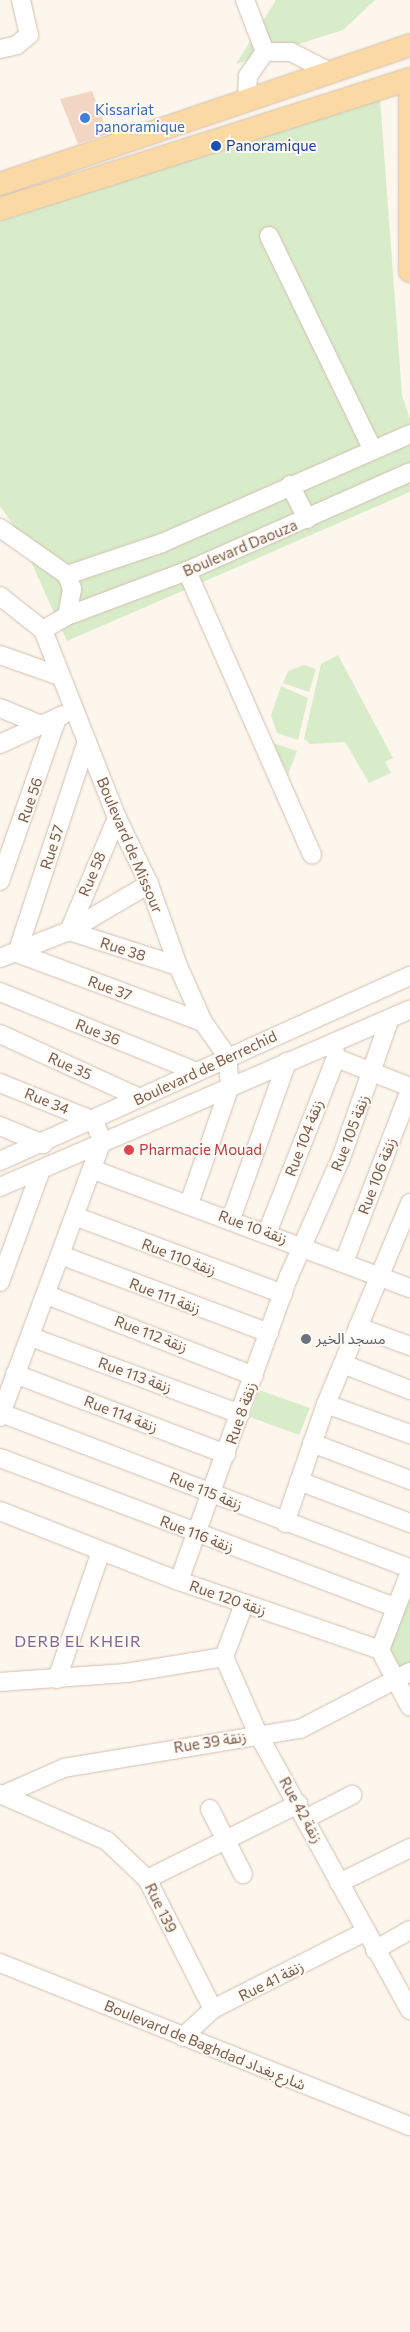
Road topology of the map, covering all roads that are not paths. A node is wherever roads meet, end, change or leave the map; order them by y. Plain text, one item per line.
1 (21, 0) edge
2 (245, 0) edge
3 (410, 45) edge
4 (0, 49) edge
5 (266, 52) junction
6 (332, 74) junction
7 (410, 79) edge
8 (410, 98) edge
9 (247, 101) junction
10 (0, 184) edge
11 (0, 210) edge
12 (268, 236) dead end
13 (410, 271) edge
14 (410, 434) edge
15 (373, 450) junction
16 (410, 472) edge
17 (290, 486) junction
18 (307, 519) junction
19 (0, 528) edge
20 (187, 571) junction
21 (67, 575) junction
22 (0, 596) edge
23 (66, 616) junction
24 (43, 630) junction
25 (0, 655) edge
26 (60, 676) junction
27 (0, 708) edge
28 (75, 710) junction
29 (57, 718) junction
30 (40, 725) junction
31 (87, 741) junction
32 (1, 746) edge
33 (117, 818) junction
34 (312, 855) dead end
35 (0, 881) edge
36 (149, 884) junction
37 (69, 931) junction
38 (8, 956) edge
39 (178, 966) junction
40 (410, 976) edge
41 (0, 992) edge
42 (410, 1010) edge
43 (390, 1018) junction
44 (203, 1022) junction
45 (0, 1034) edge
46 (334, 1050) junction
47 (227, 1056) junction
48 (287, 1062) junction
49 (195, 1071) junction
50 (374, 1073) junction
51 (0, 1083) edge
52 (230, 1086) junction
53 (410, 1089) edge
54 (140, 1098) junction
55 (94, 1121) junction
56 (0, 1126) edge
57 (102, 1141) junction
58 (43, 1144) junction
59 (0, 1161) edge
60 (41, 1170) junction
61 (94, 1170) junction
62 (0, 1187) edge
63 (189, 1204) junction
64 (410, 1204) edge
65 (77, 1217) junction
66 (231, 1219) junction
67 (267, 1233) junction
68 (305, 1247) junction
69 (63, 1256) junction
70 (344, 1262) junction
71 (381, 1275) junction
72 (0, 1282) edge
73 (410, 1288) edge
74 (283, 1294) junction
75 (47, 1295) junction
76 (358, 1327) junction
77 (269, 1333) junction
78 (31, 1337) junction
79 (410, 1346) edge
80 (343, 1364) junction
81 (15, 1374) junction
82 (254, 1376) junction
83 (410, 1390) edge
84 (326, 1404) junction
85 (240, 1414) junction
86 (1, 1415) edge
87 (410, 1434) edge
88 (312, 1444) junction
89 (226, 1454) junction
90 (0, 1458) edge
91 (410, 1480) edge
92 (299, 1481) junction
93 (212, 1493) junction
94 (0, 1511) edge
95 (285, 1523) junction
96 (410, 1523) edge
97 (197, 1535) junction
98 (101, 1551) junction
99 (410, 1570) edge
100 (179, 1581) junction
101 (244, 1604) junction
102 (396, 1608) junction
103 (380, 1650) junction
104 (224, 1657) junction
105 (402, 1675) edge
106 (57, 1679) junction
107 (0, 1682) edge
108 (410, 1707) edge
109 (258, 1734) junction
110 (2, 1794) edge
111 (352, 1795) dead end
112 (210, 1809) dead end
113 (302, 1811) junction
114 (224, 1838) junction
115 (410, 1848) edge
116 (243, 1874) dead end
117 (148, 1879) junction
118 (339, 1883) junction
119 (410, 1930) edge
120 (365, 1932) junction
121 (376, 1950) junction
122 (0, 1964) edge
123 (213, 2009) junction
124 (410, 2010) edge
125 (183, 2037) junction
126 (410, 2126) edge

1 - 4 street
2 - 5 street
3 - 6 main road
5 - 6 street
5 - 9 street
6 - 9 main road
7 - 11 main road
8 - 13 main road
9 - 10 main road
12 - 15 street
14 - 15 street
15 - 17 street
16 - 18 street, Boulevard Daouza
17 - 18 street
17 - 21 street
18 - 20 street, Boulevard Daouza
19 - 21 street
20 - 23 street, Boulevard Daouza
20 - 34 street
21 - 23 street
22 - 24 street
23 - 24 street
24 - 26 street, Boulevard de Missour
25 - 26 street
26 - 28 street, Boulevard de Missour
27 - 30 street
28 - 29 street
28 - 31 street, Boulevard de Missour
29 - 30 street
29 - 35 street, Rue 56
30 - 32 street
31 - 33 street, Boulevard de Missour
31 - 38 street, Rue 57
33 - 36 street, Boulevard de Missour
33 - 37 street, Rue 58
36 - 37 street
36 - 39 street, Boulevard de Missour
37 - 38 street
37 - 39 street, Rue 38
38 - 44 street, Rue 37
39 - 44 street, Boulevard de Missour
40 - 47 street, Boulevard de Berrechid
41 - 49 street, Rue 36
42 - 43 street, Boulevard de Berrechid
43 - 46 street, Boulevard de Berrechid
43 - 50 street, Rue 105 زنقة
44 - 47 street, Boulevard de Missour
45 - 54 street, Rue 35
46 - 48 street, Boulevard de Berrechid
46 - 50 street
46 - 67 street, Rue 104 زنقة
47 - 49 street, Boulevard de Berrechid
47 - 52 street
48 - 52 street, Boulevard de Berrechid
48 - 66 street
49 - 54 street, Boulevard de Berrechid
50 - 53 street
50 - 68 street, Rue 105 زنقة
51 - 55 street, Rue 34
52 - 57 street, Boulevard de Berrechid
52 - 63 street
53 - 70 street, Rue 106 زنقة
54 - 55 street, Boulevard de Berrechid
55 - 57 street
55 - 58 street, Boulevard de Berrechid
56 - 58 street
57 - 60 street, Boulevard de Berrechid
57 - 61 street
58 - 59 street, Boulevard de Berrechid
60 - 62 street, Boulevard de Berrechid
60 - 72 street
61 - 63 street, Rue 10 زنقة
61 - 65 street
63 - 66 street, Rue 10 زنقة
64 - 71 street
65 - 69 street
65 - 74 street, Rue 110 زنقة
66 - 67 street, Rue 10 زنقة
67 - 68 street, Rue 10 زنقة
68 - 70 street, Rue 10 زنقة
68 - 74 street, Rue 8 زنقة
69 - 75 street
69 - 77 street, Rue 111 زنقة
70 - 71 street, Rue 10 زنقة
71 - 73 street, Rue 10 زنقة
71 - 76 street
74 - 77 street, Rue 8 زنقة
75 - 78 street
75 - 82 street, Rue 112 زنقة
76 - 79 street
76 - 80 street
77 - 82 street, Rue 8 زنقة
78 - 81 street
78 - 85 street, Rue 113 زنقة
80 - 83 street
80 - 84 street
81 - 86 street
81 - 89 street, Rue 114 زنقة
82 - 85 street, Rue 8 زنقة
84 - 87 street
84 - 88 street
85 - 89 street, Rue 8 زنقة
86 - 93 street, Rue 115 زنقة
88 - 91 street
88 - 92 street
89 - 93 street, Rue 8 زنقة
90 - 97 street, Rue 116 زنقة
92 - 95 street
92 - 96 street
93 - 95 street, Rue 115 زنقة
93 - 97 street, Rue 8 زنقة
94 - 98 street, Rue 120 زنقة
95 - 99 street, Rue 115 زنقة
97 - 100 street, Rue 8 زنقة
97 - 102 street, Rue 116 زنقة
98 - 100 street, Rue 120 زنقة
98 - 106 street
99 - 102 street
100 - 101 street, Rue 120 زنقة
101 - 103 street, Rue 120 زنقة
101 - 104 street
102 - 103 street
103 - 105 street
104 - 106 street
104 - 109 street, Rue 42 زنقة
105 - 108 street
105 - 109 street, Rue 39 زنقة
106 - 107 street
109 - 110 street, Rue 39 زنقة
109 - 113 street, Rue 42 زنقة
110 - 117 street, Rue 139
111 - 113 street
112 - 114 street
113 - 114 street
113 - 118 street, Rue 42 زنقة
114 - 116 street
114 - 117 street
115 - 118 street
117 - 123 street, Rue 139
118 - 120 street, Rue 42 زنقة
119 - 121 street
120 - 121 street, Rue 42 زنقة
120 - 123 street, Rue 41 زنقة
121 - 124 street, Rue 42 زنقة
122 - 125 street, Boulevard de Baghdad شارع بغداد
123 - 125 street, Rue 41 زنقة
125 - 126 street, Boulevard de Baghdad شارع بغداد

